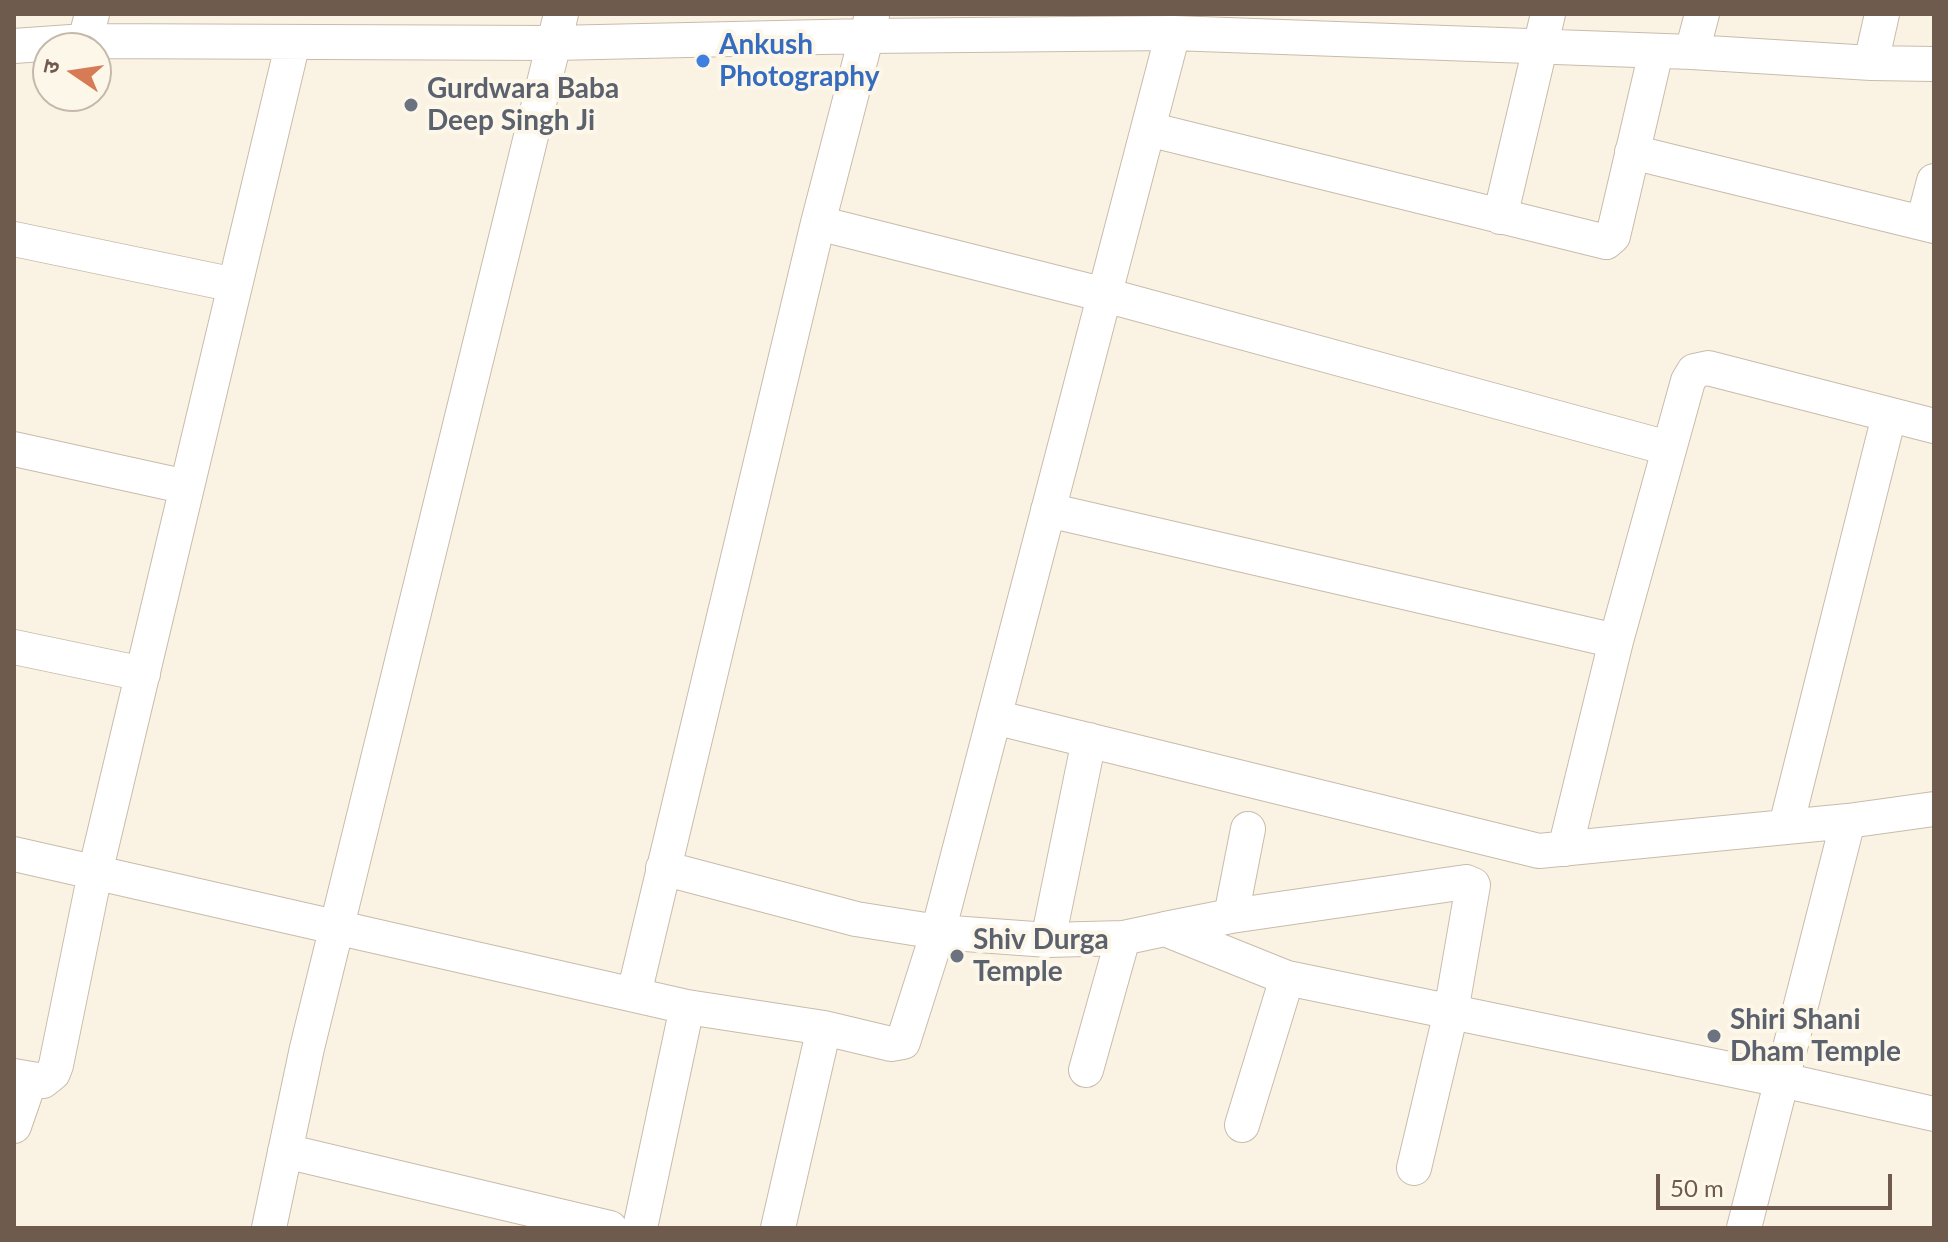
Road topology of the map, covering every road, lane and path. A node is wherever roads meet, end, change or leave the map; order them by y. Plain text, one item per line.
1 (1548, 14) edge
2 (1702, 14) edge
3 (1882, 14) edge
4 (870, 25) edge
5 (1188, 27) edge
6 (88, 28) edge
7 (1430, 28) edge
8 (557, 29) edge
9 (306, 33) edge
10 (14, 46) edge
11 (1540, 48) junction
12 (1656, 52) junction
13 (1692, 52) junction
14 (1871, 63) junction
15 (1934, 64) edge
16 (1148, 129) junction
17 (1632, 152) junction
18 (1934, 181) edge
19 (1500, 217) junction
20 (818, 223) junction
21 (1929, 225) edge
22 (14, 239) edge
23 (235, 285) junction
24 (1105, 295) junction
25 (1889, 416) junction
26 (1934, 426) edge
27 (1668, 448) junction
28 (14, 449) edge
29 (187, 487) junction
30 (1048, 510) junction
31 (1616, 641) junction
32 (14, 647) edge
33 (143, 674) junction
34 (994, 717) junction
35 (1089, 740) junction
36 (1934, 809) edge
37 (1848, 821) junction
38 (1786, 826) junction
39 (1248, 829) dead end
40 (1565, 849) junction
41 (14, 854) edge
42 (663, 868) junction
43 (95, 873) junction
44 (1231, 916) junction
45 (337, 929) junction
46 (1165, 929) junction
47 (938, 932) junction
48 (1123, 938) junction
49 (1048, 940) junction
50 (1287, 978) junction
51 (634, 994) junction
52 (687, 1007) junction
53 (1451, 1012) junction
54 (824, 1028) junction
55 (1086, 1070) dead end
56 (22, 1078) edge
57 (1782, 1080) junction
58 (1934, 1114) edge
59 (1242, 1125) dead end
60 (14, 1126) edge
61 (285, 1151) junction
62 (1414, 1168) dead end
63 (269, 1228) edge
64 (610, 1228) edge
65 (640, 1228) edge
66 (778, 1228) edge
67 (1744, 1228) edge

1 - 11 street
2 - 13 street
3 - 14 street
4 - 5 street
4 - 8 street
4 - 20 street
5 - 7 street
5 - 16 street
6 - 9 street
6 - 10 street
7 - 11 street
8 - 9 street
8 - 45 street
9 - 23 street
11 - 12 street
11 - 19 street
12 - 13 street
12 - 17 street
13 - 14 street
14 - 15 street
16 - 19 street
16 - 24 street
17 - 19 street
17 - 21 street
18 - 21 street
20 - 24 street
20 - 42 street
22 - 23 street
23 - 29 street
24 - 27 street
24 - 30 street
25 - 26 street
25 - 27 street
25 - 38 street
27 - 31 street
28 - 29 street
29 - 33 street
30 - 31 street
30 - 34 street
31 - 40 street
32 - 33 street
33 - 43 street
34 - 35 street
34 - 47 street
35 - 40 street
35 - 49 street
36 - 37 street
37 - 38 street
37 - 57 street
38 - 40 street
39 - 44 street
41 - 43 street
42 - 47 street
42 - 51 street
43 - 45 street
43 - 56 street
44 - 46 street
44 - 53 street
45 - 51 street
45 - 61 street
46 - 48 street
46 - 50 street
47 - 49 street
47 - 54 street
48 - 49 street
48 - 55 street
50 - 53 street
50 - 59 street
51 - 52 street
52 - 54 street
52 - 65 street
53 - 57 street
53 - 62 street
54 - 66 street
56 - 60 street
57 - 58 street
57 - 67 street
61 - 63 street
61 - 64 street

